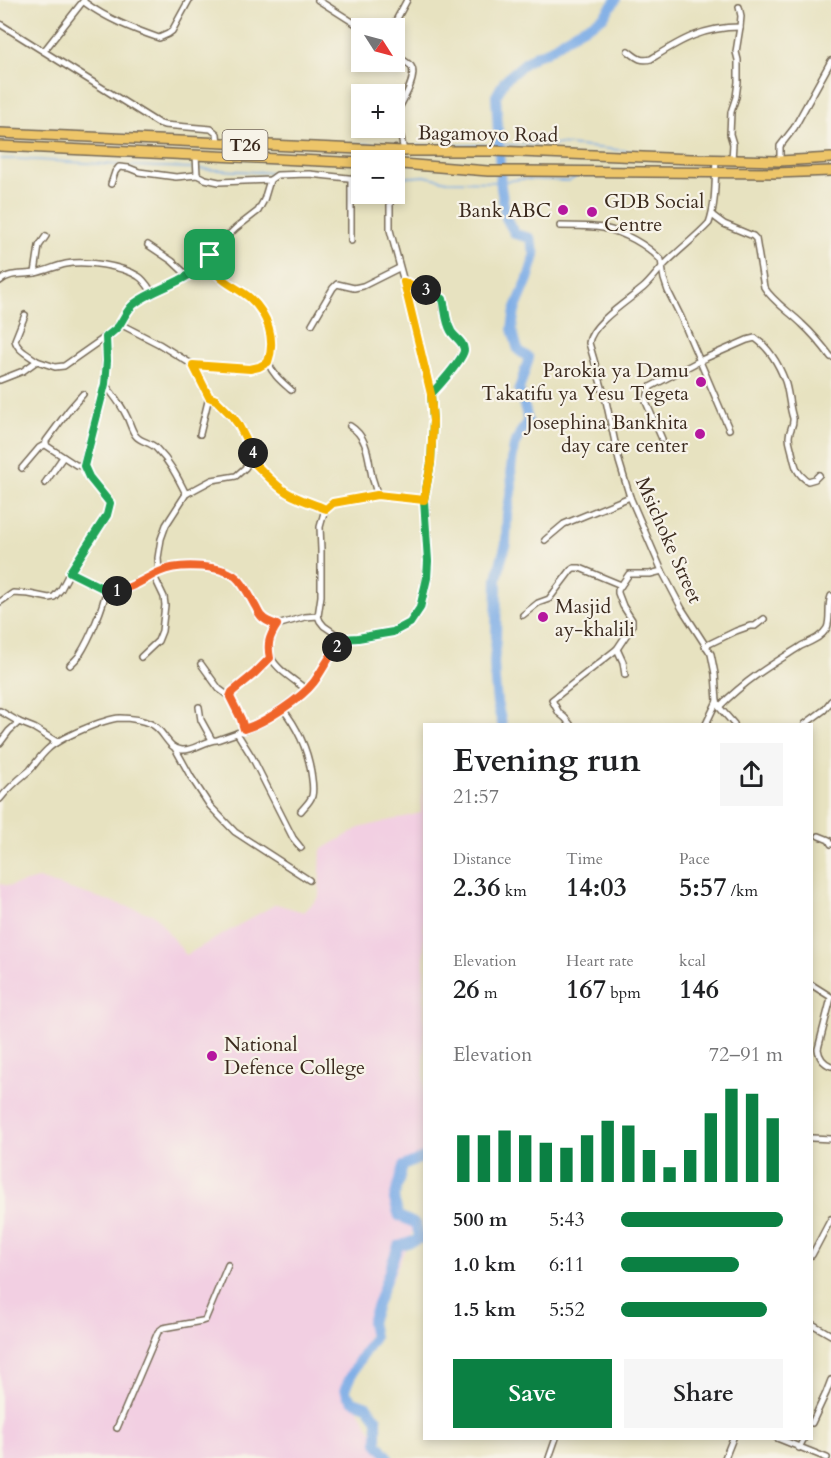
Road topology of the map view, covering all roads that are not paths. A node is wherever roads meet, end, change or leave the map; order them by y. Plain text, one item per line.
1 (189, 0) edge
2 (318, 0) edge
3 (407, 0) edge
4 (84, 1) edge
5 (740, 8) dead end
6 (397, 18) edge
7 (351, 21) edge
8 (0, 24) edge
9 (740, 27) junction
10 (44, 51) junction
11 (628, 51) dead end
12 (831, 61) edge
13 (405, 62) edge
14 (405, 97) edge
15 (0, 133) edge
16 (218, 144) junction
17 (0, 146) edge
18 (377, 150) edge
19 (405, 151) edge
20 (196, 155) junction
21 (831, 158) edge
22 (716, 159) junction
23 (732, 160) junction
24 (780, 160) junction
25 (351, 162) edge
26 (405, 164) edge
27 (831, 171) edge
28 (716, 172) junction
29 (197, 175) junction
30 (270, 180) junction
31 (111, 184) dead end
32 (390, 204) edge
33 (712, 215) junction
34 (561, 225) dead end
35 (46, 236) dead end
36 (351, 241) dead end
37 (148, 245) dead end
38 (210, 255) junction
39 (663, 266) junction
40 (399, 268) junction
41 (35, 273) junction
42 (188, 276) junction
43 (0, 281) edge
44 (404, 282) junction
45 (153, 294) junction
46 (25, 315) dead end
47 (120, 324) junction
48 (312, 324) dead end
49 (106, 337) junction
50 (831, 357) edge
51 (37, 361) junction
52 (699, 361) junction
53 (268, 362) junction
54 (193, 365) junction
55 (0, 380) edge
56 (105, 384) junction
57 (291, 390) dead end
58 (83, 394) dead end
59 (431, 394) junction
60 (209, 397) junction
61 (350, 426) dead end
62 (729, 429) dead end
63 (200, 434) dead end
64 (662, 440) dead end
65 (46, 444) junction
66 (63, 457) junction
67 (251, 460) junction
68 (84, 466) junction
69 (22, 468) dead end
70 (819, 475) dead end
71 (45, 483) dead end
72 (186, 494) junction
73 (377, 495) junction
74 (630, 497) junction
75 (424, 500) junction
76 (326, 509) junction
77 (545, 540) dead end
78 (662, 571) junction
79 (70, 572) junction
80 (156, 574) junction
81 (621, 585) junction
82 (106, 590) junction
83 (831, 596) edge
84 (0, 602) edge
85 (523, 615) dead end
86 (318, 616) junction
87 (764, 620) dead end
88 (277, 625) junction
89 (343, 639) junction
90 (705, 646) junction
91 (617, 649) junction
92 (141, 657) dead end
93 (270, 658) junction
94 (201, 664) dead end
95 (70, 665) dead end
96 (625, 675) dead end
97 (307, 690) junction
98 (230, 697) junction
99 (831, 701) edge
100 (718, 704) junction
101 (199, 707) dead end
102 (282, 708) junction
103 (0, 711) edge
104 (19, 722) junction
105 (569, 723) edge
106 (707, 723) edge
107 (733, 723) edge
108 (806, 723) edge
109 (244, 729) junction
110 (237, 733) junction
111 (212, 740) junction
112 (57, 742) junction
113 (0, 743) edge
114 (176, 748) junction
115 (0, 799) edge
116 (301, 811) dead end
117 (819, 836) dead end
118 (831, 844) edge
119 (301, 848) dead end
120 (309, 880) dead end
121 (813, 986) edge
122 (831, 998) edge
123 (831, 1066) edge
124 (813, 1138) edge
125 (831, 1139) edge
126 (830, 1222) edge
127 (813, 1253) edge
128 (228, 1265) dead end
129 (813, 1325) edge
130 (831, 1335) edge
131 (831, 1380) edge
132 (826, 1393) junction
133 (831, 1399) edge
134 (813, 1421) edge
135 (117, 1428) dead end
136 (555, 1440) edge
137 (732, 1440) edge
138 (781, 1440) edge
139 (803, 1440) edge
140 (799, 1448) junction
141 (549, 1458) edge
142 (725, 1458) edge
143 (827, 1458) edge

1 - 4 street
2 - 7 street
3 - 6 street
4 - 10 street
5 - 9 street
8 - 10 street
9 - 11 street
9 - 23 street
10 - 16 street
12 - 24 street
13 - 14 street
15 - 16 highway, Bagamoyo Road / T26
16 - 18 highway, Bagamoyo Road / T26
17 - 20 highway, T26
19 - 22 highway, Bagamoyo Road / T26
20 - 25 highway, T26
20 - 29 street
21 - 24 highway, Bagamoyo Road / T26
22 - 23 highway, Bagamoyo Road / T26
22 - 28 street
23 - 24 highway, Bagamoyo Road / T26
26 - 28 highway, Bagamoyo Road
27 - 28 highway, Bagamoyo Road
28 - 33 street
29 - 30 street
29 - 31 street
30 - 36 street
30 - 38 street
32 - 40 street
33 - 39 street, Msichoke Street
33 - 50 street
34 - 39 street
35 - 41 street
37 - 42 street
38 - 42 street
38 - 53 street
39 - 52 street
39 - 74 street, Msichoke Street
40 - 44 street
40 - 48 street
41 - 43 street
41 - 45 street
42 - 45 street
44 - 59 street
44 - 59 street
45 - 47 street
46 - 51 street
47 - 49 street
47 - 54 street
49 - 51 street
49 - 56 street
51 - 55 street
52 - 62 street
52 - 64 street
52 - 70 street
53 - 54 street
53 - 57 street
54 - 60 street
56 - 68 street
56 - 72 street
58 - 65 street
59 - 75 street
60 - 63 street
60 - 67 street
61 - 73 street
65 - 66 street
65 - 69 street
66 - 68 street
66 - 71 street
67 - 72 street
67 - 76 street
68 - 79 street
72 - 80 street
73 - 75 street
73 - 76 street
74 - 77 street
74 - 78 street, Msichoke Street
75 - 89 street
76 - 86 street
78 - 81 street
78 - 90 street, Msichoke Street
79 - 82 street
79 - 84 street
80 - 82 street
80 - 88 street
80 - 92 street
81 - 85 street
81 - 91 street
82 - 95 street
83 - 100 street
86 - 88 street
86 - 89 street
87 - 90 street
88 - 93 street
89 - 97 street
90 - 100 street, Msichoke Street
91 - 96 street
91 - 105 street
93 - 97 street
93 - 98 street
94 - 98 street
97 - 102 street
98 - 109 street
99 - 108 street
100 - 106 street
100 - 107 street
101 - 111 street
102 - 109 street
102 - 116 street
103 - 104 street
104 - 112 street
104 - 113 street
109 - 110 street
110 - 111 street
110 - 119 street
111 - 114 street
112 - 114 street
112 - 115 street
114 - 120 street
117 - 118 street
121 - 122 street
122 - 123 street
124 - 125 street
126 - 127 street
128 - 135 street
129 - 130 street
131 - 132 street
132 - 133 street
132 - 134 street
136 - 141 street
137 - 142 street
138 - 140 street
139 - 140 street
140 - 143 street

